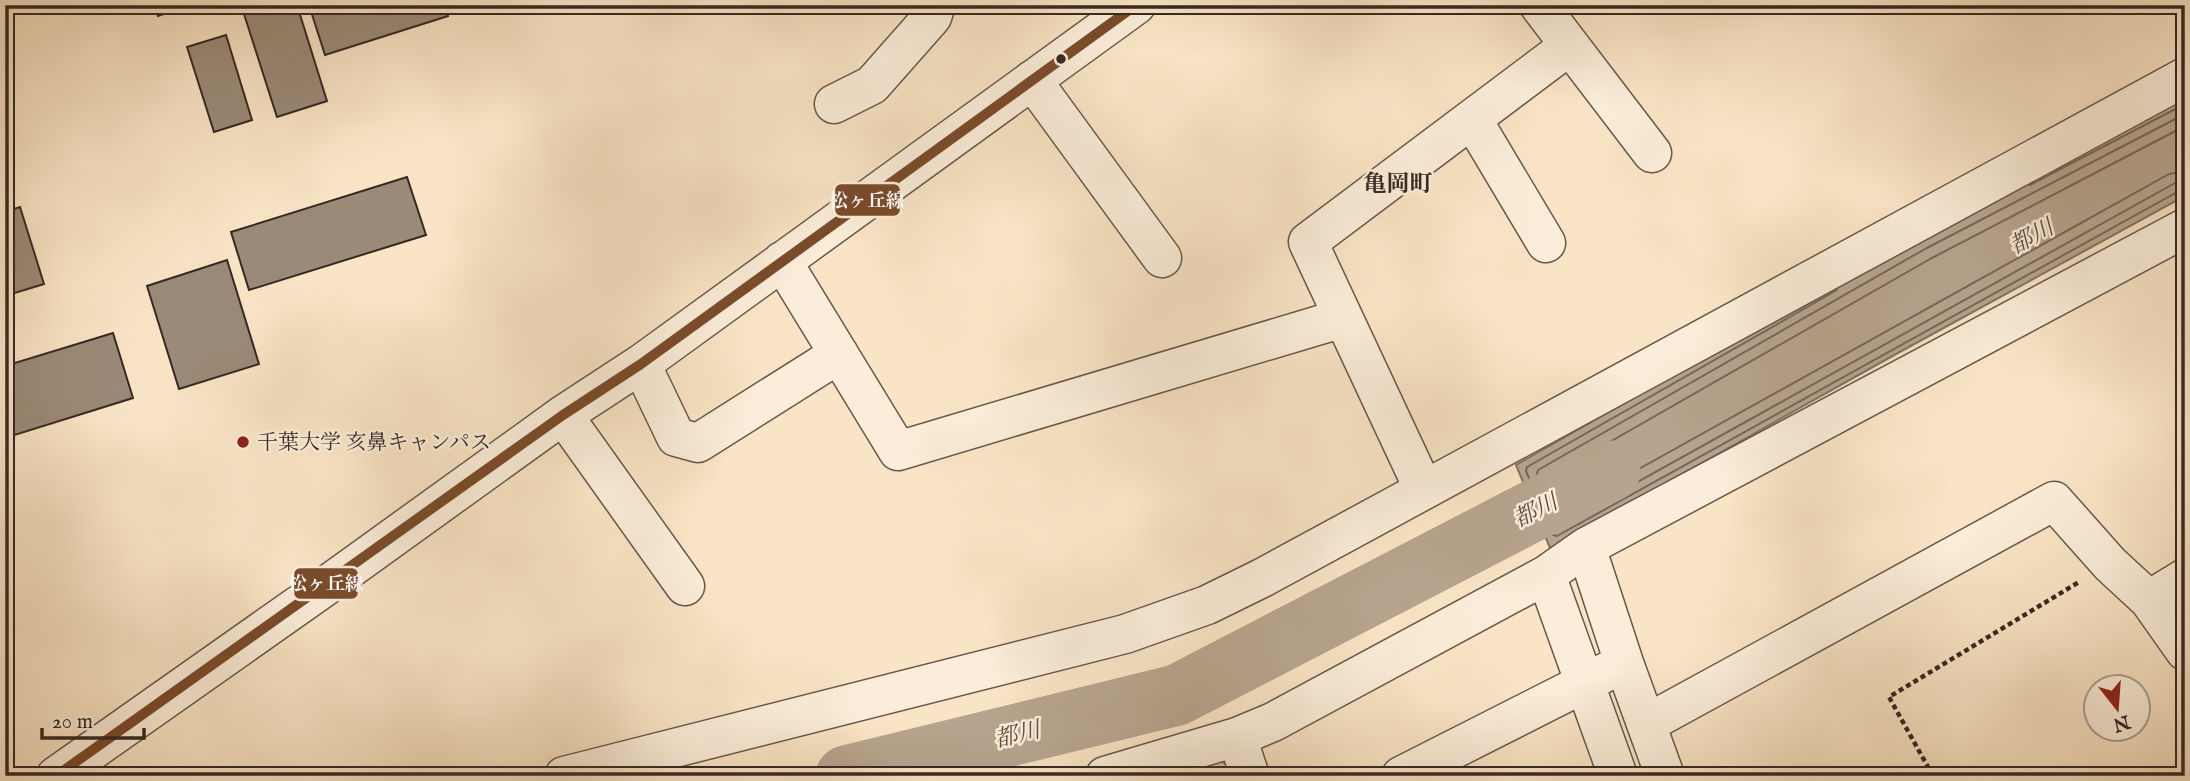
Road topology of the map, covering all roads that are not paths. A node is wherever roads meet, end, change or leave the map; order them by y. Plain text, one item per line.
1 (936, 5) edge
2 (1136, 5) edge
3 (1539, 5) edge
4 (1569, 46) junction
5 (2185, 77) edge
6 (1032, 80) junction
7 (834, 104) dead end
8 (1472, 119) junction
9 (1652, 153) dead end
10 (2185, 228) edge
11 (1546, 243) dead end
12 (1162, 258) dead end
13 (782, 261) junction
14 (1343, 318) junction
15 (839, 354) junction
16 (641, 363) junction
17 (563, 415) junction
18 (1424, 490) junction
19 (1586, 547) junction
20 (1546, 575) junction
21 (2185, 578) edge
22 (685, 586) dead end
23 (2150, 600) junction
24 (2185, 651) edge
25 (1623, 663) junction
26 (1584, 682) junction
27 (1646, 724) junction
28 (1237, 737) junction
29 (55, 776) edge
30 (564, 776) edge
31 (1105, 776) edge
32 (1250, 776) edge
33 (1401, 776) edge
34 (1618, 776) edge
35 (1665, 776) edge

1 - 7 street
2 - 6 street
3 - 4 street
4 - 8 street
4 - 9 street
5 - 18 street
6 - 12 street
6 - 13 street
8 - 11 street
8 - 14 street
10 - 19 street
13 - 15 street
13 - 16 street
14 - 15 street
14 - 18 street
15 - 16 street
16 - 17 street
17 - 22 street
17 - 29 street
18 - 30 street
19 - 20 street
19 - 25 street
20 - 26 street
20 - 28 street
21 - 23 street
23 - 24 street
23 - 27 street
25 - 26 street
25 - 27 street
26 - 33 street
26 - 34 street
27 - 35 street
28 - 31 street
28 - 32 street

